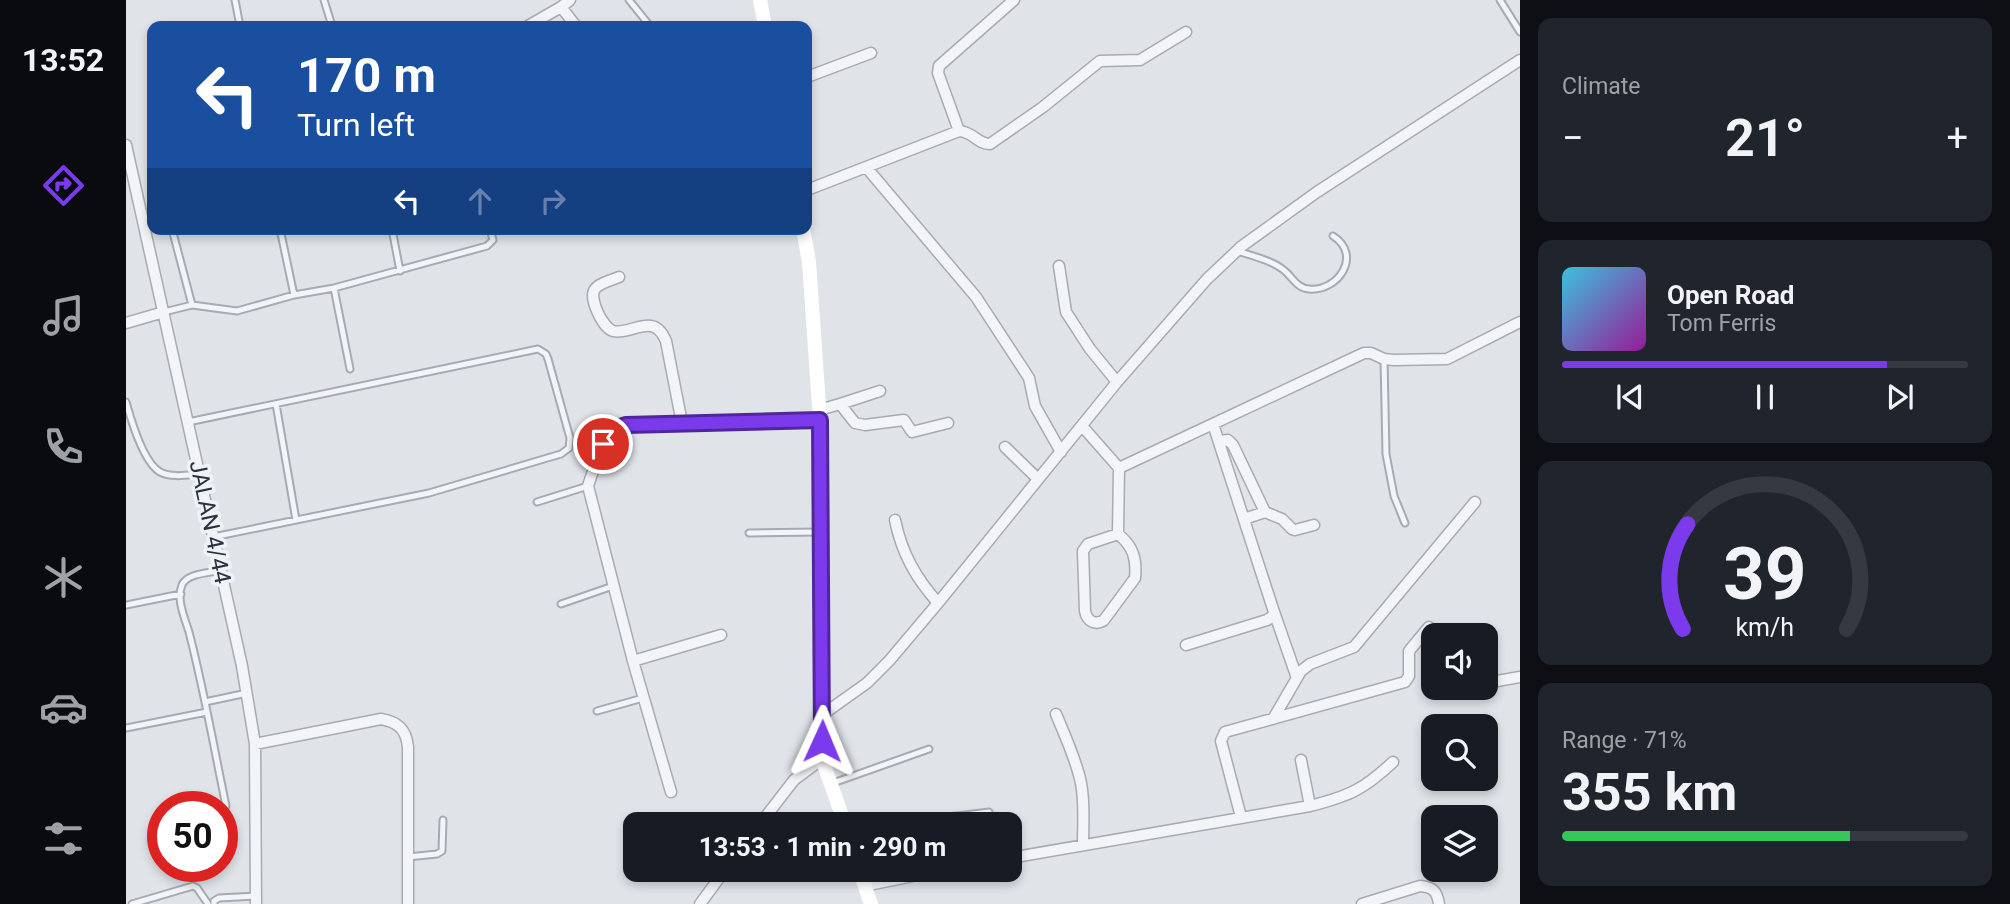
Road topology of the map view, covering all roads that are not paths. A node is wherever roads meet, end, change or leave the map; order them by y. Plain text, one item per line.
1 (235, 0) edge
2 (324, 0) edge
3 (629, 0) edge
4 (760, 0) edge
5 (1014, 0) edge
6 (1500, 0) edge
7 (566, 4) edge
8 (239, 21) edge
9 (330, 21) edge
10 (537, 21) edge
11 (574, 21) edge
12 (646, 21) edge
13 (764, 21) edge
14 (1186, 32) dead end
15 (1520, 32) edge
16 (871, 53) dead end
17 (1520, 60) edge
18 (812, 75) edge
19 (959, 131) junction
20 (126, 145) edge
21 (866, 167) junction
22 (130, 186) edge
23 (812, 188) edge
24 (174, 235) edge
25 (281, 235) edge
26 (393, 235) edge
27 (492, 235) edge
28 (804, 235) edge
29 (1333, 236) dead end
30 (1237, 251) junction
31 (1059, 266) dead end
32 (400, 271) junction
33 (619, 277) dead end
34 (334, 288) junction
35 (294, 295) junction
36 (192, 305) junction
37 (164, 312) junction
38 (1520, 322) edge
39 (126, 323) edge
40 (1384, 359) junction
41 (350, 369) dead end
42 (1117, 382) junction
43 (880, 391) dead end
44 (126, 402) edge
45 (276, 404) junction
46 (839, 404) junction
47 (820, 415) junction
48 (188, 422) junction
49 (682, 423) junction
50 (948, 423) dead end
51 (1213, 424) junction
52 (1082, 426) junction
53 (1219, 441) junction
54 (1005, 447) dead end
55 (1061, 452) junction
56 (1119, 468) junction
57 (200, 474) junction
58 (1038, 479) junction
59 (588, 486) junction
60 (537, 502) dead end
61 (1475, 502) dead end
62 (1265, 512) junction
63 (1244, 519) junction
64 (296, 520) junction
65 (895, 520) dead end
66 (1405, 523) dead end
67 (1314, 525) dead end
68 (821, 531) junction
69 (749, 533) dead end
70 (1118, 534) junction
71 (213, 537) junction
72 (221, 570) junction
73 (613, 586) junction
74 (181, 594) junction
75 (938, 603) junction
76 (561, 604) dead end
77 (126, 605) edge
78 (1274, 612) junction
79 (721, 635) dead end
80 (1421, 637) edge
81 (1186, 645) dead end
82 (633, 661) junction
83 (1520, 677) edge
84 (1297, 678) junction
85 (1498, 681) edge
86 (247, 693) junction
87 (643, 698) junction
88 (205, 702) junction
89 (597, 711) dead end
90 (207, 712) junction
91 (1056, 714) dead end
92 (822, 715) junction
93 (1273, 719) junction
94 (126, 728) edge
95 (255, 744) junction
96 (929, 749) dead end
97 (822, 759) junction
98 (1301, 760) dead end
99 (1393, 762) dead end
100 (831, 784) junction
101 (223, 791) edge
102 (671, 792) dead end
103 (1310, 806) junction
104 (769, 812) edge
105 (841, 812) edge
106 (1241, 817) junction
107 (443, 820) dead end
108 (1083, 845) junction
109 (1022, 856) edge
110 (408, 857) junction
111 (716, 882) edge
112 (863, 882) edge
113 (256, 900) edge
114 (132, 904) edge
115 (208, 904) edge
116 (214, 904) edge
117 (408, 904) edge
118 (700, 904) edge
119 (871, 904) edge
120 (1362, 904) edge
121 (1439, 904) edge

1 - 8 lane
2 - 9 lane
3 - 12 lane
4 - 13 main road
5 - 19 street
6 - 15 lane
7 - 10 street
7 - 11 street
14 - 19 street
16 - 18 street
17 - 30 street
19 - 21 street
20 - 22 street, JALAN 4/44
21 - 23 street
21 - 55 street
22 - 37 street, JALAN 4/44
24 - 36 lane
25 - 35 lane
26 - 32 lane
27 - 32 lane
28 - 47 main road
29 - 30 lane
30 - 42 street
31 - 42 street
32 - 34 lane
33 - 49 street
34 - 35 lane
34 - 41 lane
35 - 36 lane
36 - 37 lane
37 - 39 street
37 - 48 street, JALAN 4/44
38 - 40 street
40 - 51 street
40 - 66 lane
42 - 52 street
43 - 46 street
44 - 57 lane
45 - 48 lane
45 - 64 lane
45 - 64 lane
46 - 47 street
46 - 50 street
47 - 49 street
47 - 68 main road
48 - 57 street, JALAN 4/44
49 - 59 street
51 - 53 street
51 - 56 street
52 - 55 street
52 - 56 street
53 - 62 street
53 - 63 street
54 - 58 street
55 - 58 street
56 - 70 street
57 - 71 street, JALAN 4/44
58 - 75 street
59 - 60 lane
59 - 73 street
61 - 84 street
62 - 63 street
62 - 67 street
63 - 78 street
64 - 71 lane
65 - 75 street
68 - 69 lane
68 - 92 main road
70 - 70 street
71 - 72 street, JALAN 4/44
72 - 74 lane
72 - 86 street, JALAN 4/44
73 - 76 lane
73 - 82 street
74 - 77 lane
74 - 88 lane
75 - 92 street
78 - 81 street
78 - 84 street
79 - 82 street
80 - 93 street
82 - 87 street
83 - 85 street
84 - 93 street
86 - 88 lane
86 - 95 street, JALAN 4/44
87 - 89 lane
87 - 102 street
88 - 90 lane
90 - 94 lane
90 - 101 lane
91 - 108 street
92 - 97 main road
93 - 106 street
95 - 110 street
95 - 113 street, JALAN 4/44
96 - 100 lane
97 - 100 main road
97 - 104 street
98 - 103 street
99 - 103 street
100 - 105 main road
103 - 106 street
106 - 108 street
107 - 110 lane
108 - 109 street
110 - 117 street
111 - 118 street
112 - 119 main road
113 - 116 lane
114 - 115 lane
120 - 121 street

